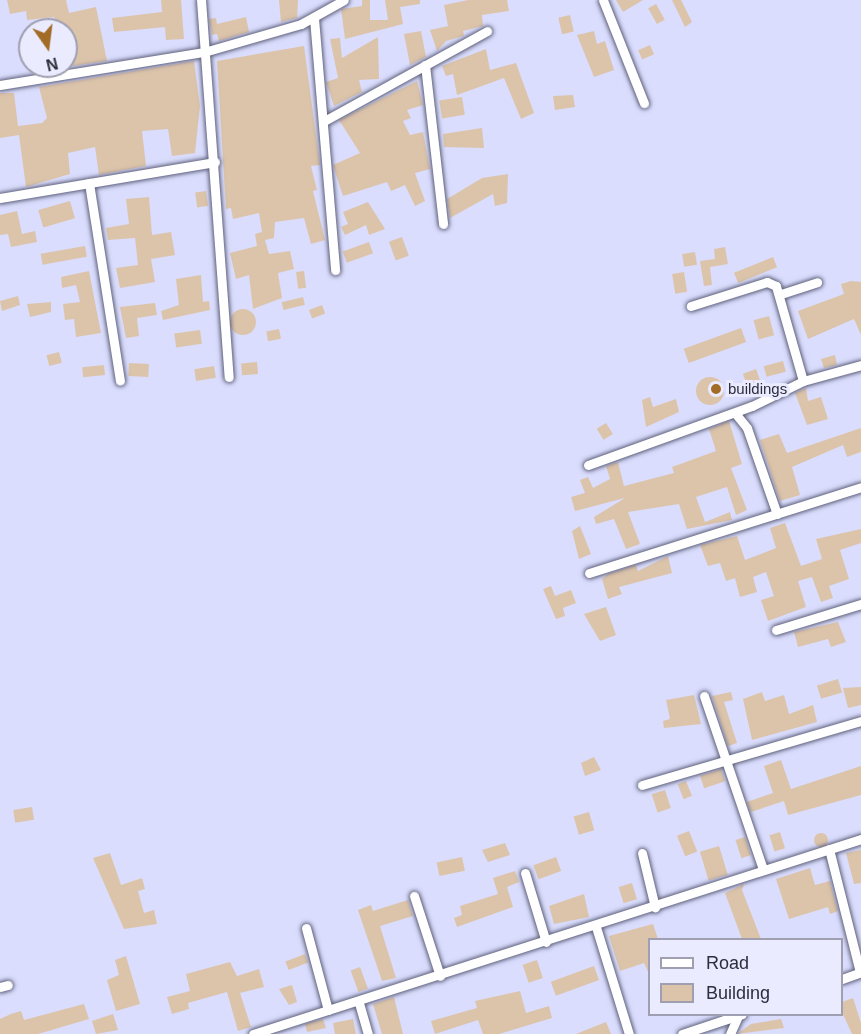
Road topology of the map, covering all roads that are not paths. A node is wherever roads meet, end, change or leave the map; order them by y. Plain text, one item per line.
1 (201, 0) edge
2 (344, 0) edge
3 (603, 0) edge
4 (314, 18) junction
5 (487, 31) dead end
6 (204, 52) junction
7 (425, 65) junction
8 (0, 85) edge
9 (644, 103) dead end
10 (326, 120) junction
11 (214, 162) junction
12 (89, 183) junction
13 (0, 198) edge
14 (443, 224) dead end
15 (335, 270) dead end
16 (817, 282) dead end
17 (781, 294) junction
18 (691, 306) dead end
19 (861, 364) edge
20 (228, 377) dead end
21 (120, 381) dead end
22 (803, 381) junction
23 (752, 406) junction
24 (735, 413) junction
25 (747, 428) junction
26 (588, 465) dead end
27 (861, 487) edge
28 (777, 514) junction
29 (589, 573) dead end
30 (861, 604) edge
31 (776, 630) dead end
32 (704, 696) dead end
33 (861, 721) edge
34 (729, 762) junction
35 (642, 785) dead end
36 (861, 839) edge
37 (829, 849) junction
38 (642, 853) dead end
39 (763, 869) junction
40 (525, 873) dead end
41 (414, 896) dead end
42 (655, 907) junction
43 (596, 927) junction
44 (306, 928) dead end
45 (546, 942) junction
46 (861, 972) edge
47 (440, 976) junction
48 (843, 979) edge
49 (359, 1003) junction
50 (328, 1010) junction
51 (737, 1016) edge
52 (739, 1016) edge
53 (253, 1034) edge
54 (368, 1034) edge
55 (628, 1034) edge
56 (682, 1034) edge
57 (730, 1034) edge

1 - 6 street
2 - 4 street
3 - 9 street
4 - 6 street
4 - 10 street
5 - 7 street
6 - 8 street
6 - 11 street
7 - 10 street
7 - 14 street
10 - 15 street
11 - 12 street
11 - 20 street
12 - 13 street
12 - 21 street
16 - 17 street
17 - 18 street
17 - 22 street
19 - 22 street
22 - 23 street
23 - 24 street
23 - 25 street
24 - 25 street
24 - 26 street
25 - 28 street
27 - 28 street
28 - 29 street
30 - 31 street
32 - 34 street
33 - 34 street
34 - 35 street
34 - 39 street
36 - 37 street
37 - 39 street
37 - 46 street
38 - 42 street
39 - 42 street
40 - 45 street
41 - 47 street
42 - 43 street
43 - 45 street
43 - 55 street
44 - 50 street
45 - 47 street
46 - 48 street
47 - 49 street
49 - 50 street
49 - 54 street
50 - 53 street
51 - 56 street
52 - 57 street

